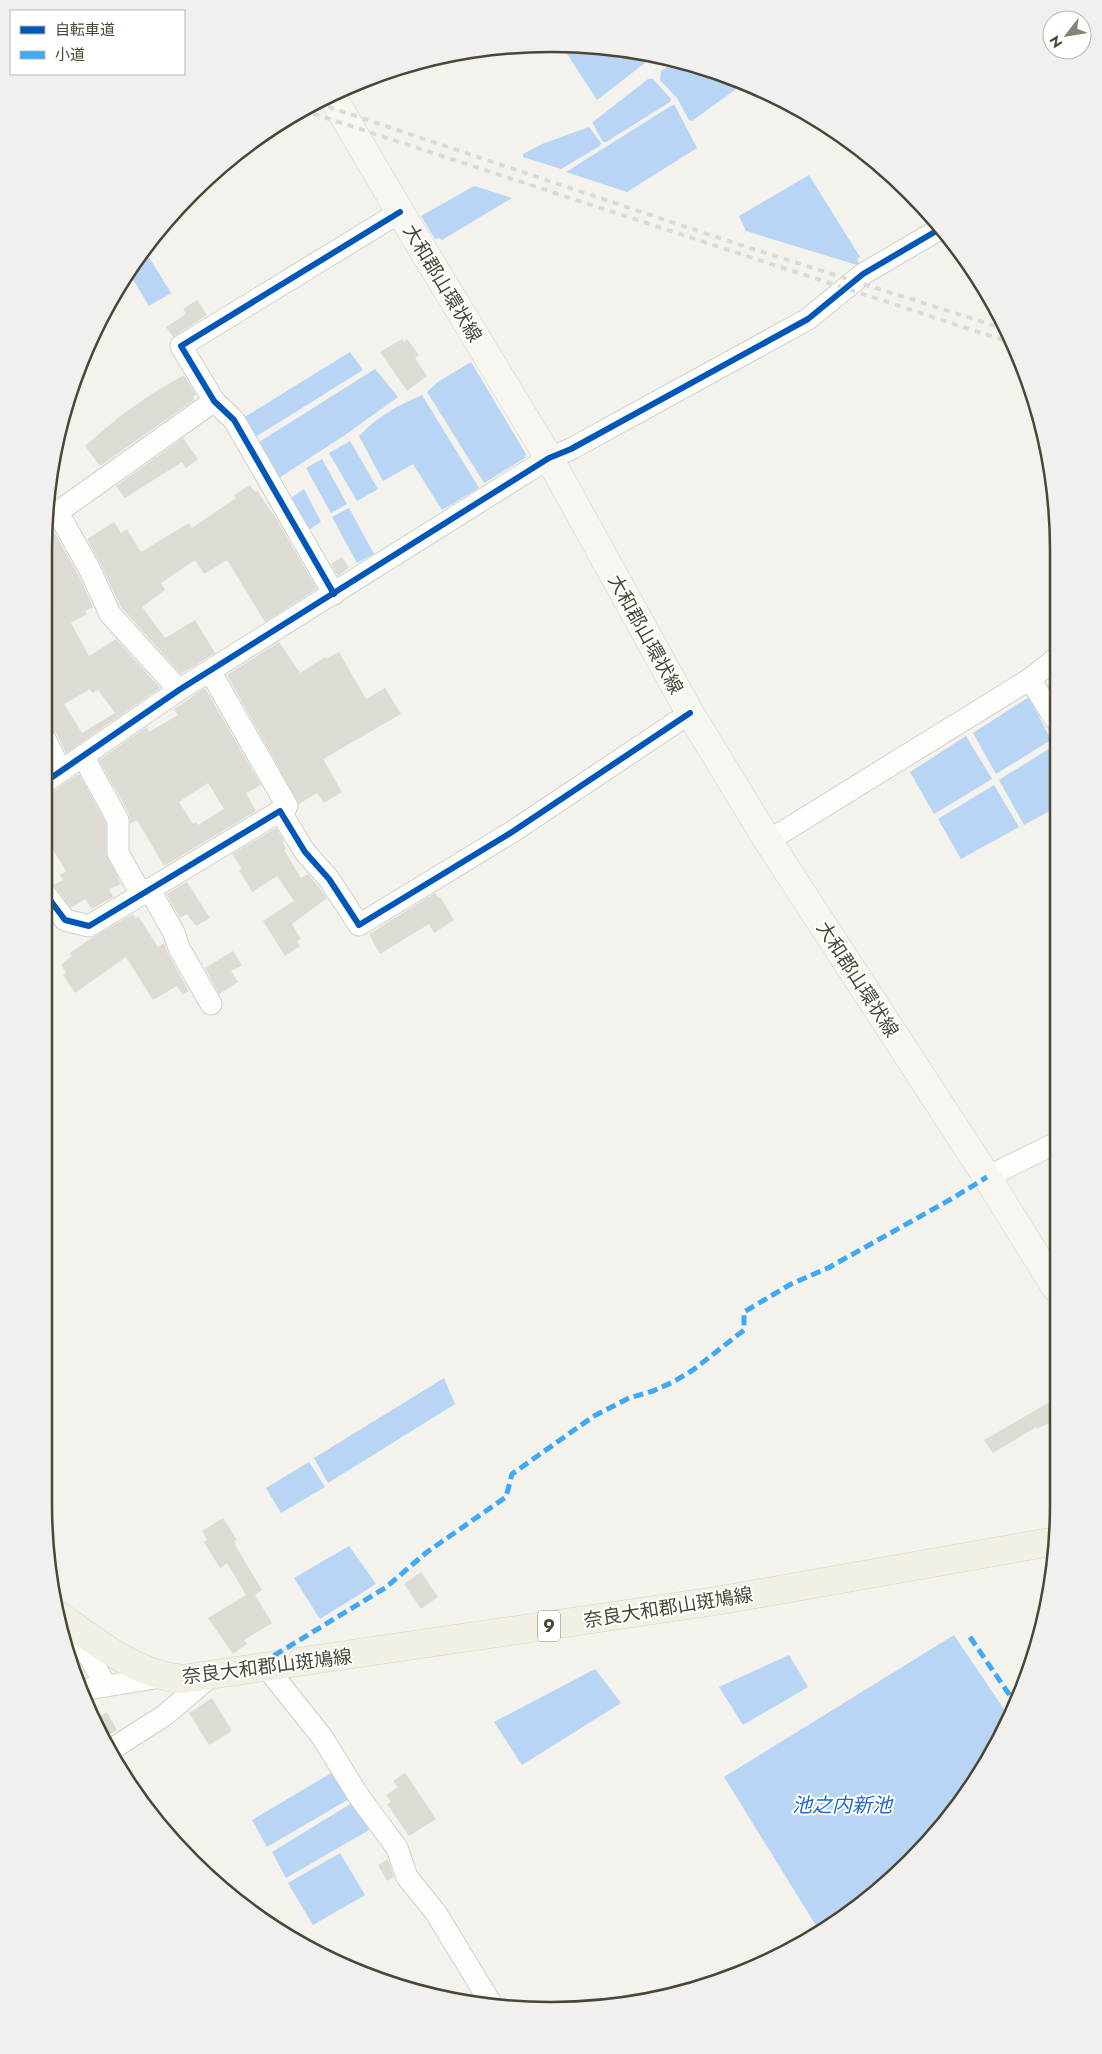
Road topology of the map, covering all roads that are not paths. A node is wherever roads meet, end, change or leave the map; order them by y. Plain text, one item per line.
1 (335, 102) edge
2 (400, 212) junction
3 (934, 232) edge
4 (214, 401) junction
5 (549, 458) junction
6 (54, 515) edge
7 (54, 521) edge
8 (334, 594) junction
9 (1050, 663) edge
10 (210, 671) junction
11 (1030, 678) junction
12 (179, 690) junction
13 (1050, 711) edge
14 (690, 713) junction
15 (83, 756) junction
16 (53, 776) edge
17 (280, 811) junction
18 (768, 841) junction
19 (145, 892) junction
20 (52, 903) edge
21 (211, 1004) dead end
22 (1050, 1147) edge
23 (987, 1177) junction
24 (1050, 1278) edge
25 (1047, 1543) edge
26 (67, 1621) edge
27 (67, 1624) edge
28 (267, 1668) junction
29 (211, 1676) junction
30 (162, 1677) junction
31 (106, 1686) junction
32 (88, 1689) edge
33 (116, 1746) edge
34 (487, 1997) edge

1 - 2 main road, 大和郡山環状線
2 - 4 street
2 - 5 main road, 大和郡山環状線
3 - 5 street
4 - 6 street
4 - 8 street
5 - 8 street
5 - 14 main road, 大和郡山環状線
7 - 12 street
8 - 10 street
9 - 11 street
10 - 12 street
10 - 17 street
11 - 13 street
11 - 18 street
12 - 15 street
14 - 17 street
14 - 18 main road, 大和郡山環状線
15 - 16 street
15 - 19 street
17 - 19 street
18 - 23 main road, 大和郡山環状線
19 - 20 street
19 - 21 street
22 - 23 street
23 - 24 main road, 大和郡山環状線
25 - 28 main road, 奈良大和郡山斑鳩線 / 9
26 - 30 main road, 奈良大和郡山斑鳩線 / 9
27 - 31 street
28 - 29 main road, 奈良大和郡山斑鳩線 / 9
28 - 34 street
29 - 30 main road, 奈良大和郡山斑鳩線 / 9
29 - 33 street
30 - 31 street
31 - 32 street

